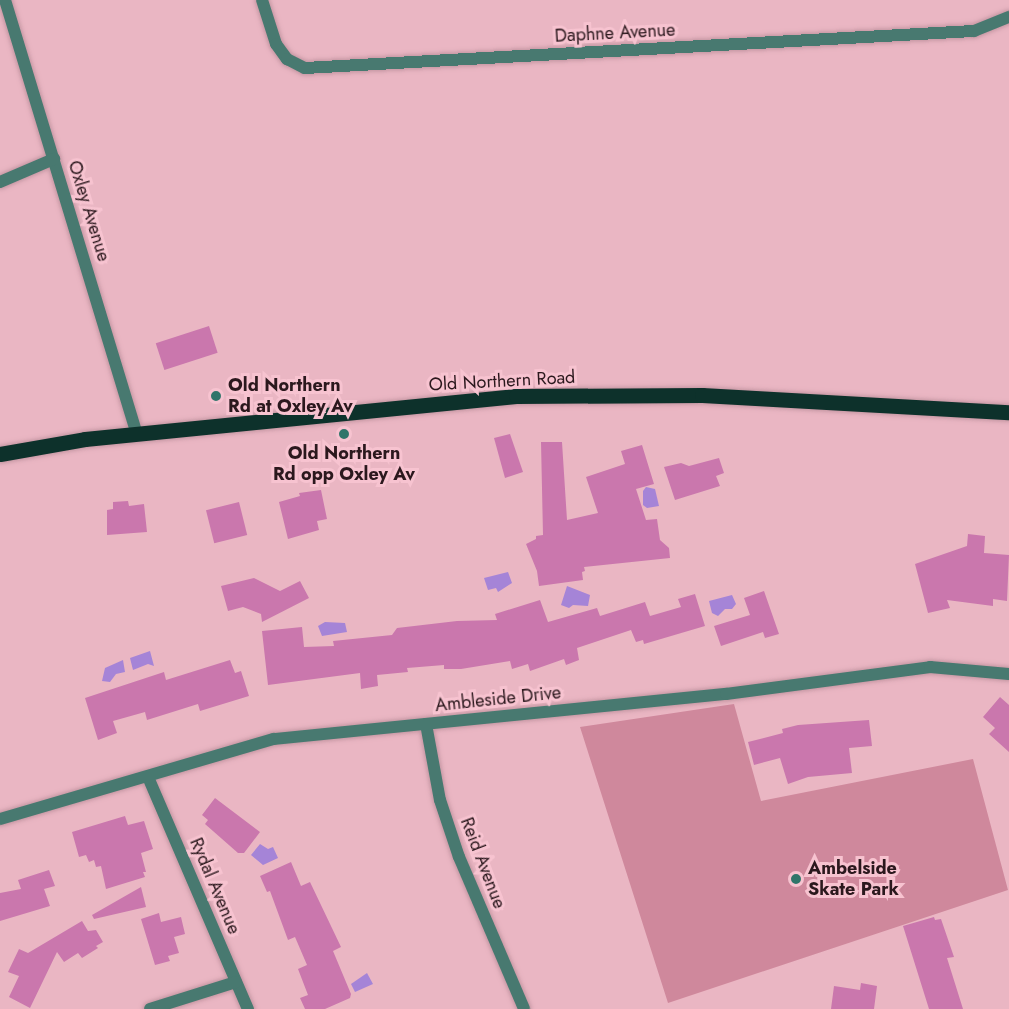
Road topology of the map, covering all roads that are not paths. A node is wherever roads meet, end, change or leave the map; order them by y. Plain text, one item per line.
1 (5, 0) edge
2 (262, 0) edge
3 (1009, 18) edge
4 (54, 159) junction
5 (0, 182) edge
6 (1009, 412) edge
7 (137, 434) junction
8 (0, 454) edge
9 (1009, 674) edge
10 (426, 724) junction
11 (148, 777) junction
12 (0, 819) edge
13 (236, 982) junction
14 (150, 1009) edge
15 (248, 1009) edge
16 (524, 1009) edge

1 - 4 street, Oxley Avenue
2 - 3 street, Daphne Avenue
4 - 5 street
4 - 7 street, Oxley Avenue
6 - 7 main road, Old Northern Road
7 - 8 main road, Old Northern Road
9 - 10 street, Ambleside Drive
10 - 11 street, Ambleside Drive
10 - 16 street, Reid Avenue
11 - 12 street, Ambleside Drive
11 - 13 street, Rydal Avenue
13 - 14 street
13 - 15 street, Rydal Avenue

